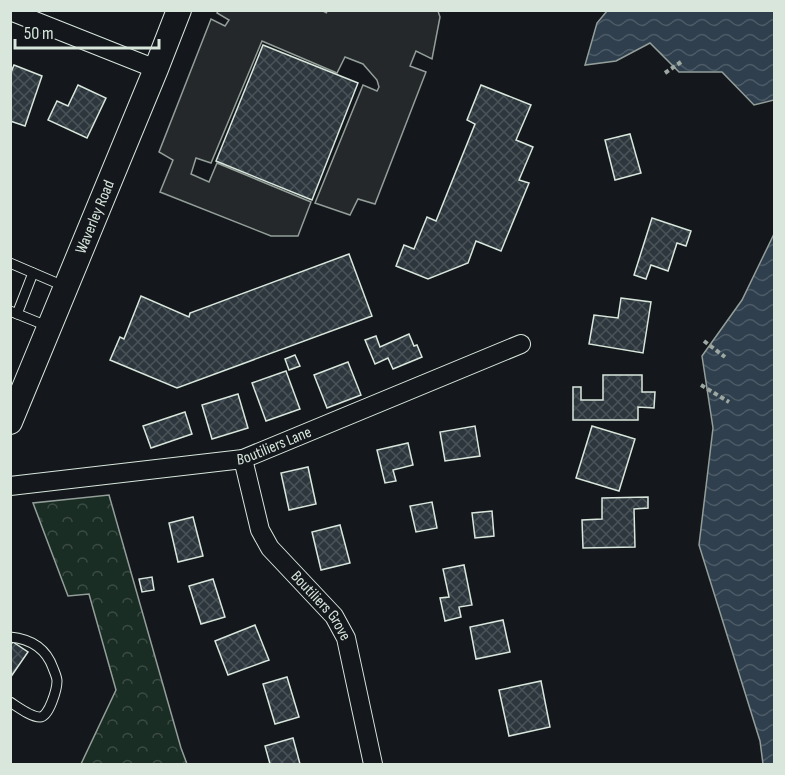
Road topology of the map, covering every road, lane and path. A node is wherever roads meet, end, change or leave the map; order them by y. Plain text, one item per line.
1 (178, 10) edge
2 (10, 11) edge
3 (681, 62) dead end
4 (156, 69) junction
5 (665, 73) dead end
6 (10, 263) edge
7 (33, 273) junction
8 (66, 288) junction
9 (14, 312) edge
10 (50, 327) junction
11 (704, 341) dead end
12 (521, 344) dead end
13 (725, 357) dead end
14 (701, 385) dead end
15 (729, 402) dead end
16 (10, 422) edge
17 (243, 459) junction
18 (10, 486) edge
19 (10, 637) edge
20 (10, 702) edge
21 (373, 765) edge

1 - 4 main road, Waverley Road
2 - 4 street
3 - 5 path
4 - 8 main road, Waverley Road
6 - 7 lane
7 - 8 lane
7 - 9 lane
8 - 10 main road, Waverley Road
9 - 10 lane
10 - 16 main road, Waverley Road
11 - 13 path
12 - 17 street, Boutiliers Lane
14 - 15 path
17 - 18 street, Boutiliers Lane
17 - 21 street, Boutiliers Grove
19 - 20 lane

